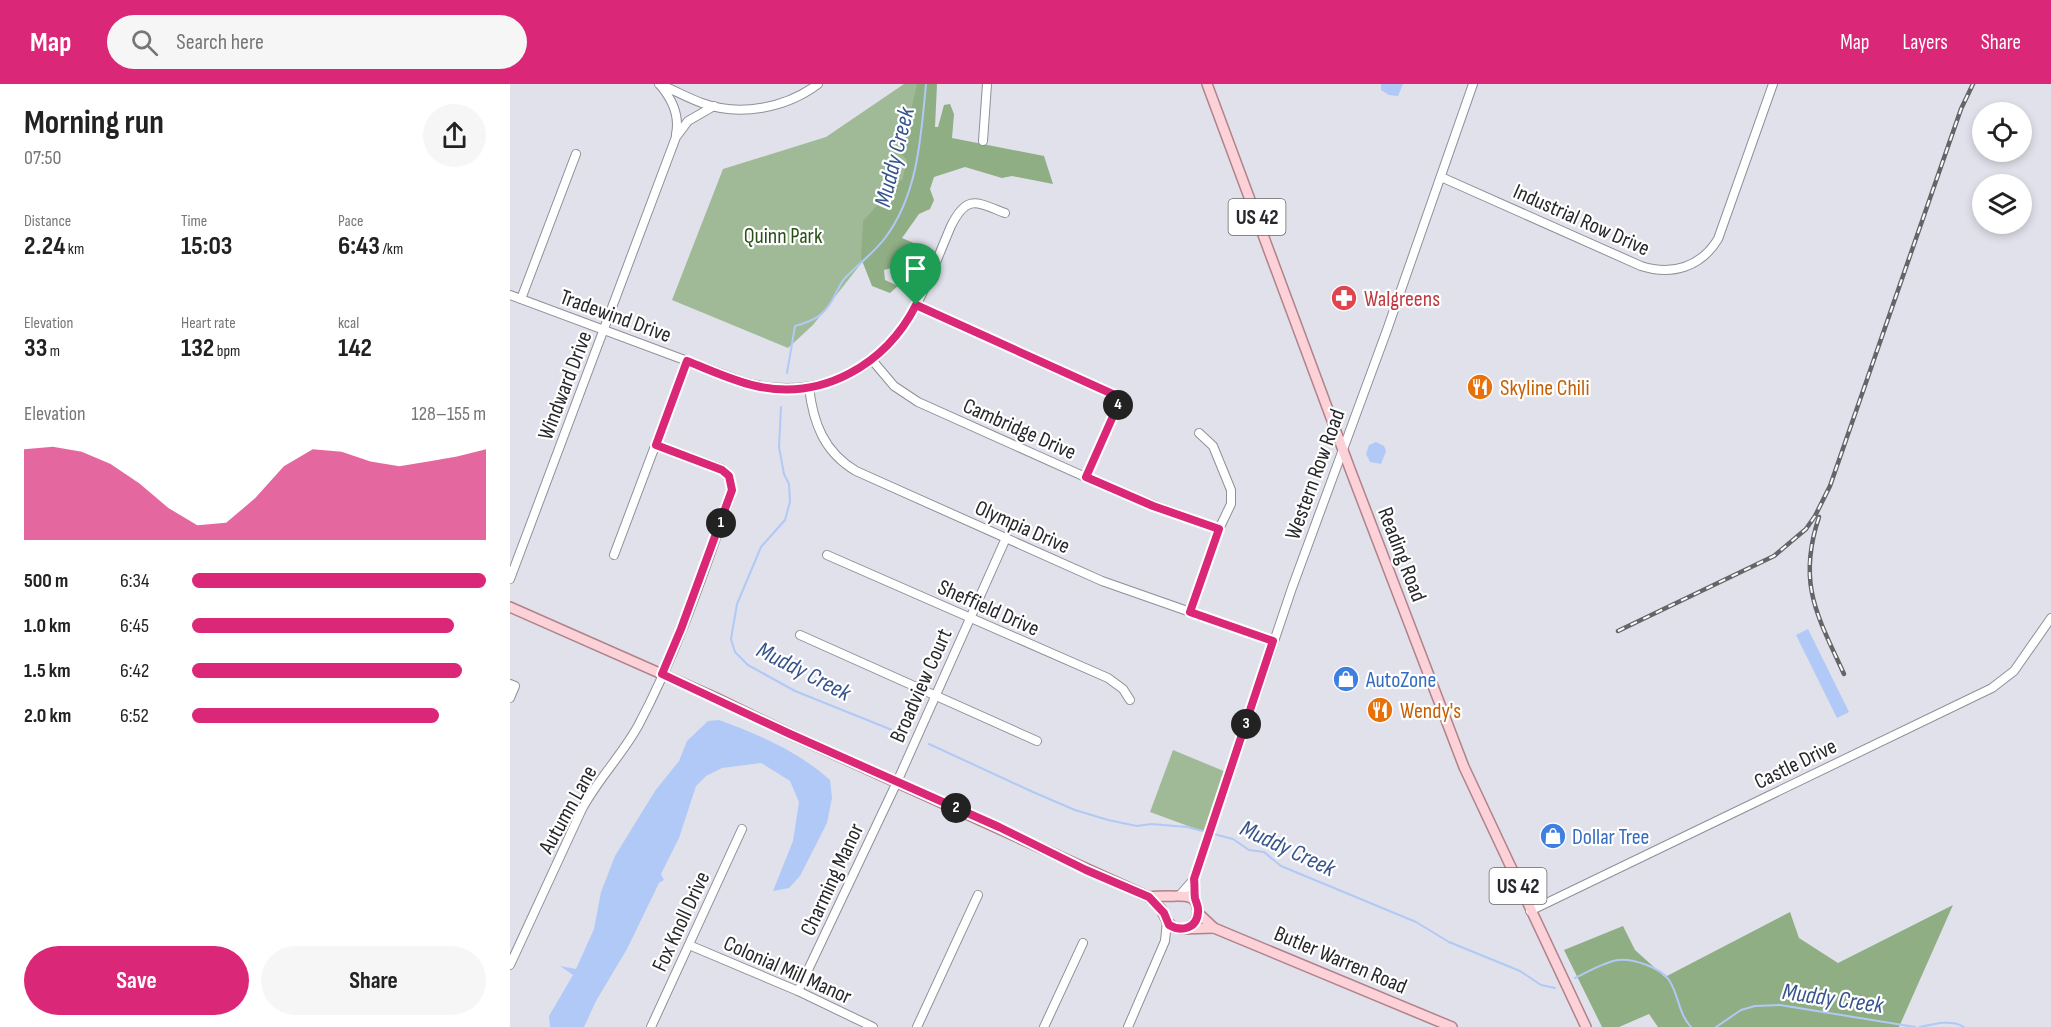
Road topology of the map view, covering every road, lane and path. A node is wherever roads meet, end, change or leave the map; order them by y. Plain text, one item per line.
1 (659, 84) edge
2 (818, 84) edge
3 (987, 84) edge
4 (1208, 84) edge
5 (1473, 84) edge
6 (1773, 84) edge
7 (714, 106) junction
8 (676, 136) junction
9 (983, 141) dead end
10 (576, 154) dead end
11 (1441, 177) junction
12 (1005, 213) dead end
13 (510, 295) edge
14 (521, 299) junction
15 (916, 305) junction
16 (604, 330) junction
17 (872, 360) junction
18 (687, 361) junction
19 (809, 387) junction
20 (1199, 433) dead end
21 (656, 445) junction
22 (1342, 447) junction
23 (1086, 477) junction
24 (1219, 529) junction
25 (1005, 538) junction
26 (614, 555) dead end
27 (827, 555) dead end
28 (510, 579) edge
29 (510, 606) edge
30 (1190, 612) junction
31 (969, 618) junction
32 (2051, 618) edge
33 (800, 635) dead end
34 (1273, 641) junction
35 (662, 674) junction
36 (510, 684) edge
37 (934, 697) junction
38 (510, 698) edge
39 (1130, 700) dead end
40 (1037, 741) dead end
41 (897, 782) junction
42 (742, 829) dead end
43 (1194, 879) junction
44 (978, 895) dead end
45 (1177, 896) junction
46 (1149, 897) junction
47 (1195, 901) junction
48 (1530, 911) junction
49 (1198, 913) junction
50 (1166, 917) junction
51 (1185, 928) junction
52 (1214, 928) junction
53 (1165, 941) junction
54 (1083, 943) dead end
55 (689, 945) junction
56 (510, 965) edge
57 (798, 991) junction
58 (651, 1027) edge
59 (873, 1027) edge
60 (917, 1027) edge
61 (1044, 1027) edge
62 (1128, 1027) edge
63 (1452, 1027) edge
64 (1586, 1027) edge

1 - 7 street
1 - 8 street, Windward Drive
2 - 7 street
3 - 9 street
4 - 22 main road, Reading Road / US 42
5 - 11 street, Western Row Road
6 - 11 street, Industrial Row Drive
7 - 8 street, Windward Drive
8 - 16 street, Windward Drive
10 - 14 street
11 - 22 street, Western Row Road
12 - 15 street, Tradewind Drive
13 - 14 street, Tradewind Drive
14 - 16 street, Tradewind Drive
15 - 17 street, Tradewind Drive
15 - 23 street
16 - 18 street, Tradewind Drive
16 - 28 street, Windward Drive
17 - 19 street, Tradewind Drive
17 - 23 street, Cambridge Drive
18 - 19 street, Tradewind Drive
18 - 21 street
19 - 25 street, Olympia Drive
20 - 24 street
21 - 26 street
21 - 35 street, Autumn Lane
22 - 34 street, Western Row Road
22 - 48 main road, Reading Road / US 42
23 - 24 street, Cambridge Drive
24 - 30 street
25 - 30 street, Olympia Drive
25 - 31 street, Broadview Court
27 - 31 street, Sheffield Drive
29 - 35 main road, Butler Warren Road
30 - 34 street, Olympia Drive
31 - 37 street, Broadview Court
31 - 39 street, Sheffield Drive
32 - 48 street, Castle Drive
33 - 37 street
34 - 43 street, Western Row Road
35 - 41 main road, Butler Warren Road
35 - 56 street, Autumn Lane
36 - 38 street
37 - 40 street
37 - 41 street, Broadview Court
41 - 46 main road, Butler Warren Road
41 - 57 street, Charming Manor
42 - 55 street, Fox Knoll Drive
43 - 45 street, Western Row Road
43 - 47 street, Western Row Road
44 - 60 street
45 - 46 main road, Butler Warren Road
45 - 47 main road, Butler Warren Road
45 - 50 main road
46 - 50 main road, Butler Warren Road
47 - 49 main road
48 - 64 main road, Reading Road / US 42
49 - 51 main road
49 - 52 main road, Butler Warren Road
50 - 51 main road, Butler Warren Road
50 - 53 street
51 - 52 main road, Butler Warren Road
51 - 53 street
52 - 63 main road, Butler Warren Road
53 - 62 street
54 - 61 street
55 - 57 street, Colonial Mill Manor
55 - 58 street, Fox Knoll Drive
57 - 59 street, Colonial Mill Manor

